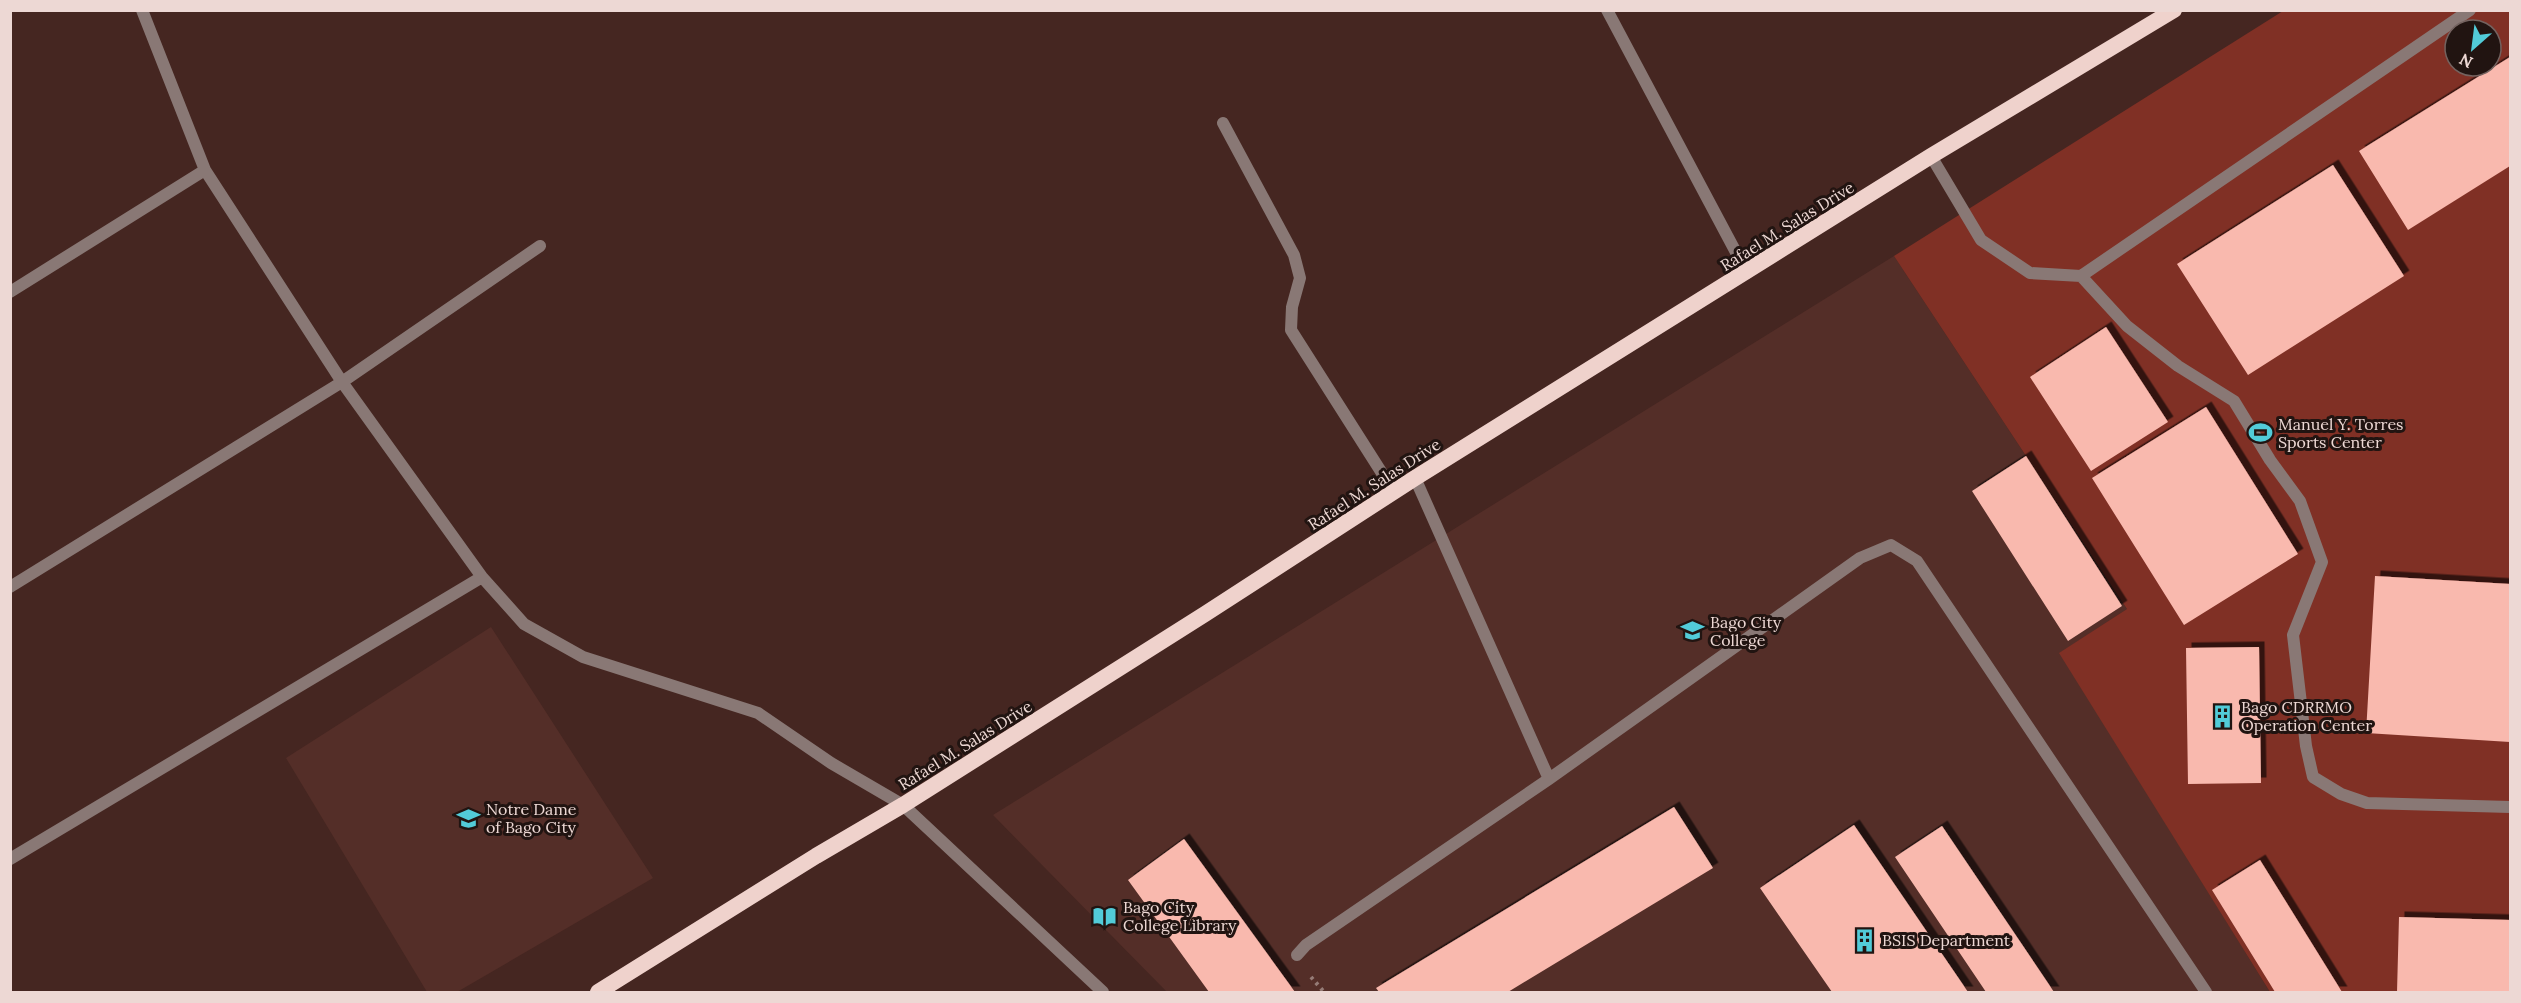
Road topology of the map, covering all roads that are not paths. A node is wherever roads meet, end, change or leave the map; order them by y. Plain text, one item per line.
1 (142, 10) edge
2 (1607, 10) edge
3 (2174, 10) edge
4 (2470, 10) edge
5 (1222, 123) dead end
6 (1931, 156) junction
7 (205, 170) junction
8 (540, 246) dead end
9 (1747, 273) junction
10 (2081, 276) junction
11 (10, 292) edge
12 (342, 382) junction
13 (1415, 478) junction
14 (1394, 492) junction
15 (482, 576) junction
16 (10, 586) edge
17 (1549, 779) junction
18 (903, 805) junction
19 (2511, 807) edge
20 (10, 859) edge
21 (1297, 955) dead end
22 (598, 993) edge
23 (1103, 993) edge
24 (2206, 993) edge

1 - 7 street
2 - 9 street
3 - 6 highway, Rafael M. Salas Drive
4 - 10 street
5 - 14 street
6 - 9 highway, Rafael M. Salas Drive
6 - 10 street
7 - 11 street
7 - 12 street
8 - 12 street
9 - 13 highway, Rafael M. Salas Drive
10 - 19 street
12 - 15 street
12 - 16 street
13 - 14 highway, Rafael M. Salas Drive
13 - 17 street
14 - 18 highway, Rafael M. Salas Drive
15 - 18 street
15 - 20 street
17 - 21 street
17 - 24 street
18 - 22 highway, Rafael M. Salas Drive
18 - 23 street

